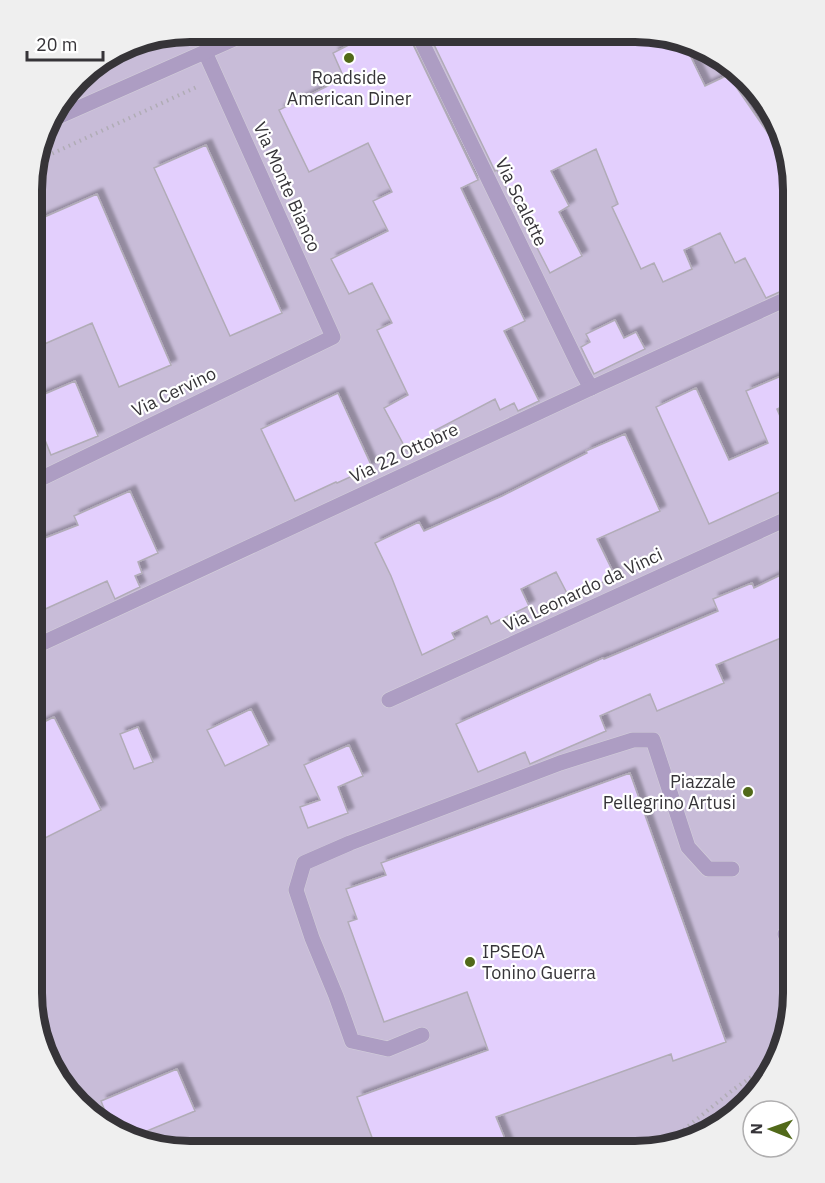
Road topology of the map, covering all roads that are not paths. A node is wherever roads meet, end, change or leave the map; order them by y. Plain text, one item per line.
1 (228, 42) edge
2 (422, 42) edge
3 (205, 52) junction
4 (63, 115) edge
5 (783, 301) edge
6 (333, 337) joint
7 (591, 388) junction
8 (42, 478) edge
9 (783, 521) edge
10 (42, 643) edge
11 (388, 700) dead end
12 (732, 869) dead end
13 (422, 1035) dead end

1 - 3 street
2 - 7 street, Via Scalette
3 - 4 street
3 - 6 street, Via Monte Bianco
5 - 7 street, Via 22 Ottobre
6 - 8 street, Via Cervino
7 - 10 street, Via 22 Ottobre
9 - 11 street, Via Leonardo da Vinci
12 - 13 street

